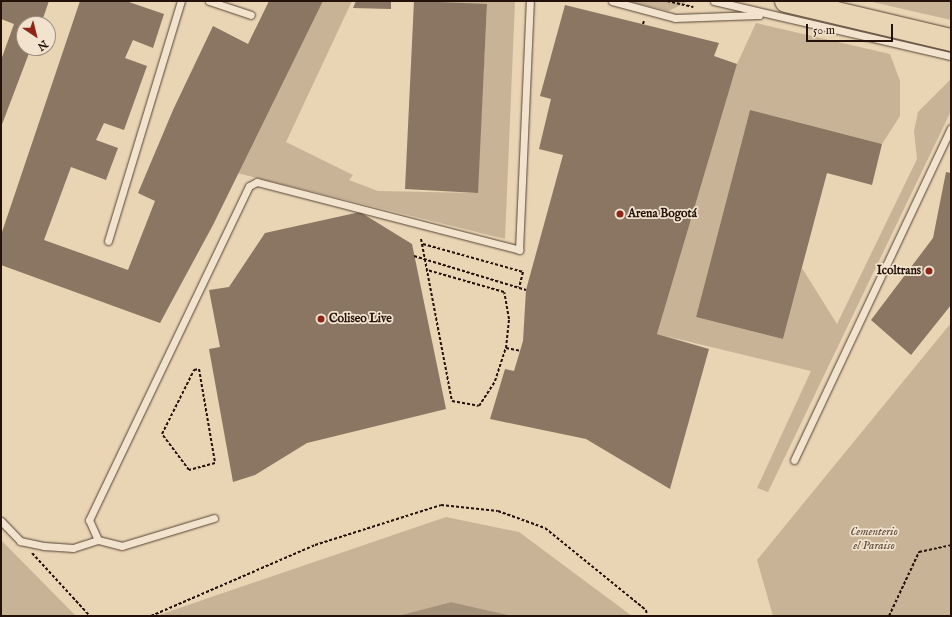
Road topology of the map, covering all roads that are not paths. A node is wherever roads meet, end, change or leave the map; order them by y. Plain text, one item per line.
1 (181, 1) edge
2 (209, 1) edge
3 (530, 1) edge
4 (612, 1) edge
5 (714, 1) edge
6 (786, 1) edge
7 (251, 15) dead end
8 (768, 15) junction
9 (908, 30) junction
10 (951, 32) edge
11 (951, 40) edge
12 (951, 56) edge
13 (951, 128) edge
14 (108, 241) dead end
15 (794, 460) dead end
16 (214, 518) dead end
17 (1, 521) edge
18 (98, 540) junction

1 - 14 lane
2 - 7 lane
3 - 18 lane
4 - 8 lane
5 - 8 lane
6 - 9 highway
8 - 12 lane
9 - 10 highway
9 - 11 highway
13 - 15 lane
16 - 18 lane
17 - 18 lane

